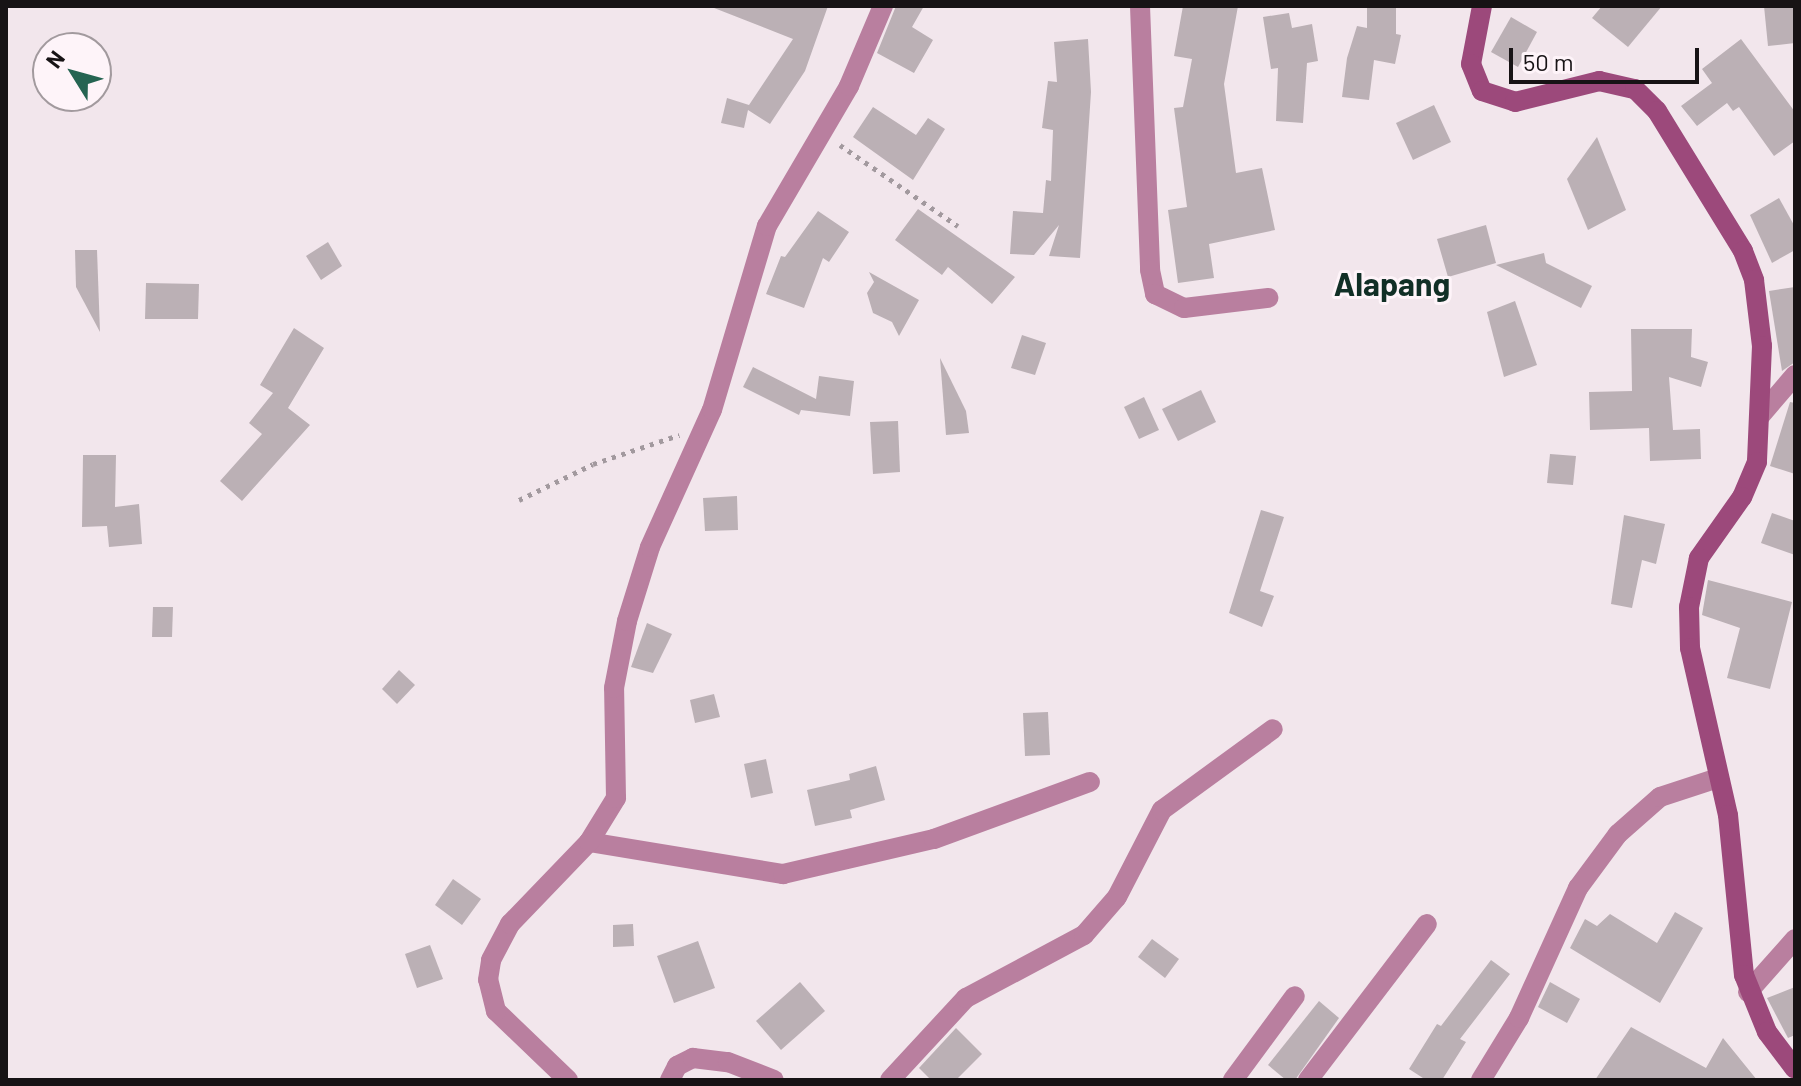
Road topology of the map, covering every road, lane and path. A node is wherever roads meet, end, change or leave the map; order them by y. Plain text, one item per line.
1 (883, 6) edge
2 (1140, 6) edge
3 (1482, 6) edge
4 (822, 134) junction
5 (958, 226) dead end
6 (1268, 298) dead end
7 (1795, 375) edge
8 (1760, 416) junction
9 (703, 430) junction
10 (519, 500) dead end
11 (1273, 729) dead end
12 (1718, 778) junction
13 (1090, 782) dead end
14 (589, 842) junction
15 (1427, 924) dead end
16 (1795, 939) edge
17 (1748, 992) junction
18 (1295, 996) dead end
19 (1795, 1069) edge
20 (568, 1080) edge
21 (670, 1080) edge
22 (774, 1080) edge
23 (890, 1080) edge
24 (1233, 1080) edge
25 (1308, 1080) edge
26 (1481, 1080) edge

1 - 4 street
2 - 6 street
3 - 8 main road
4 - 5 path
4 - 9 street
7 - 8 street
8 - 12 main road
9 - 10 path
9 - 14 street
11 - 23 street
12 - 17 main road
12 - 26 street
13 - 14 street
14 - 20 street
15 - 25 street
16 - 17 street
17 - 19 main road
18 - 24 street
21 - 22 street

